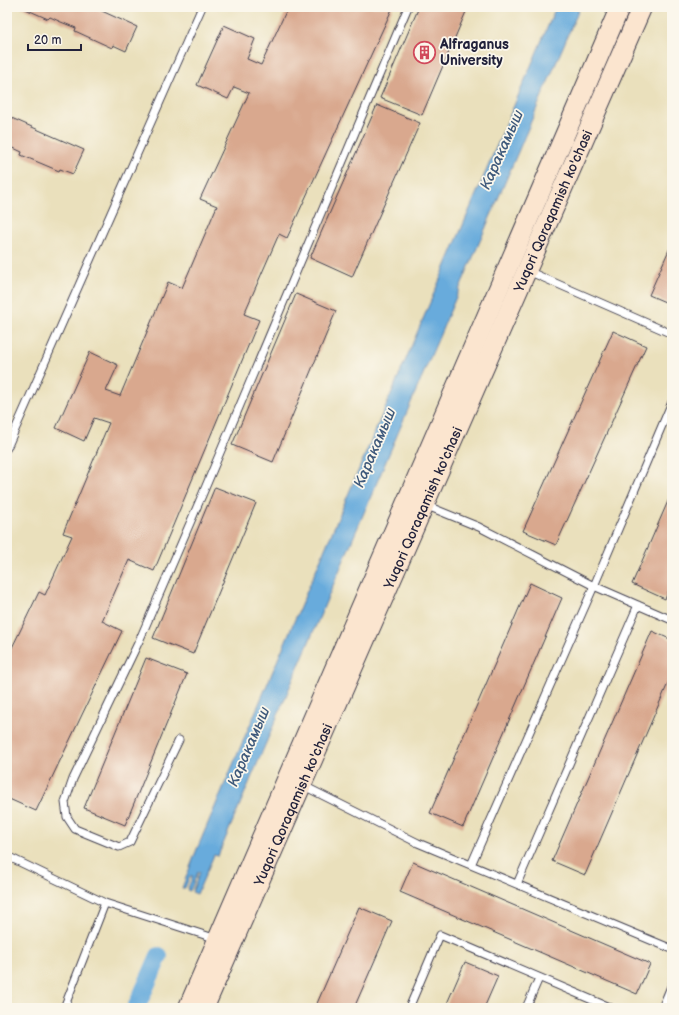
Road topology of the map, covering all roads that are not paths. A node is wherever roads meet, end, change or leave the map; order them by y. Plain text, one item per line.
1 (202, 7) edge
2 (408, 7) edge
3 (620, 7) edge
4 (642, 7) edge
5 (518, 267) junction
6 (672, 334) edge
7 (672, 402) edge
8 (7, 448) edge
9 (416, 501) junction
10 (594, 586) junction
11 (638, 605) junction
12 (672, 620) edge
13 (179, 740) dead end
14 (294, 783) junction
15 (7, 856) edge
16 (471, 865) junction
17 (517, 884) junction
18 (105, 903) junction
19 (225, 942) junction
20 (672, 949) edge
21 (540, 978) junction
22 (672, 984) edge
23 (64, 1008) edge
24 (188, 1008) edge
25 (204, 1008) edge
26 (409, 1008) edge
27 (526, 1008) edge
28 (611, 1008) edge
29 (662, 1008) edge

1 - 8 lane
2 - 13 lane
3 - 5 main road, Yuqori Qoraqamish ko'chasi
4 - 5 main road, Yuqori Qoraqamish ko'chasi
5 - 6 lane
5 - 9 main road, Yuqori Qoraqamish ko'chasi
7 - 10 lane
9 - 10 lane
9 - 14 main road, Yuqori Qoraqamish ko'chasi
10 - 11 lane
10 - 16 lane
11 - 12 lane
11 - 17 lane
14 - 16 lane
14 - 19 main road, Yuqori Qoraqamish ko'chasi
15 - 18 lane
16 - 17 lane
17 - 20 lane
18 - 19 lane
18 - 23 lane
19 - 24 main road, Yuqori Qoraqamish ko'chasi
19 - 25 main road, Yuqori Qoraqamish ko'chasi
21 - 26 lane
21 - 27 lane
21 - 28 lane
22 - 29 lane

